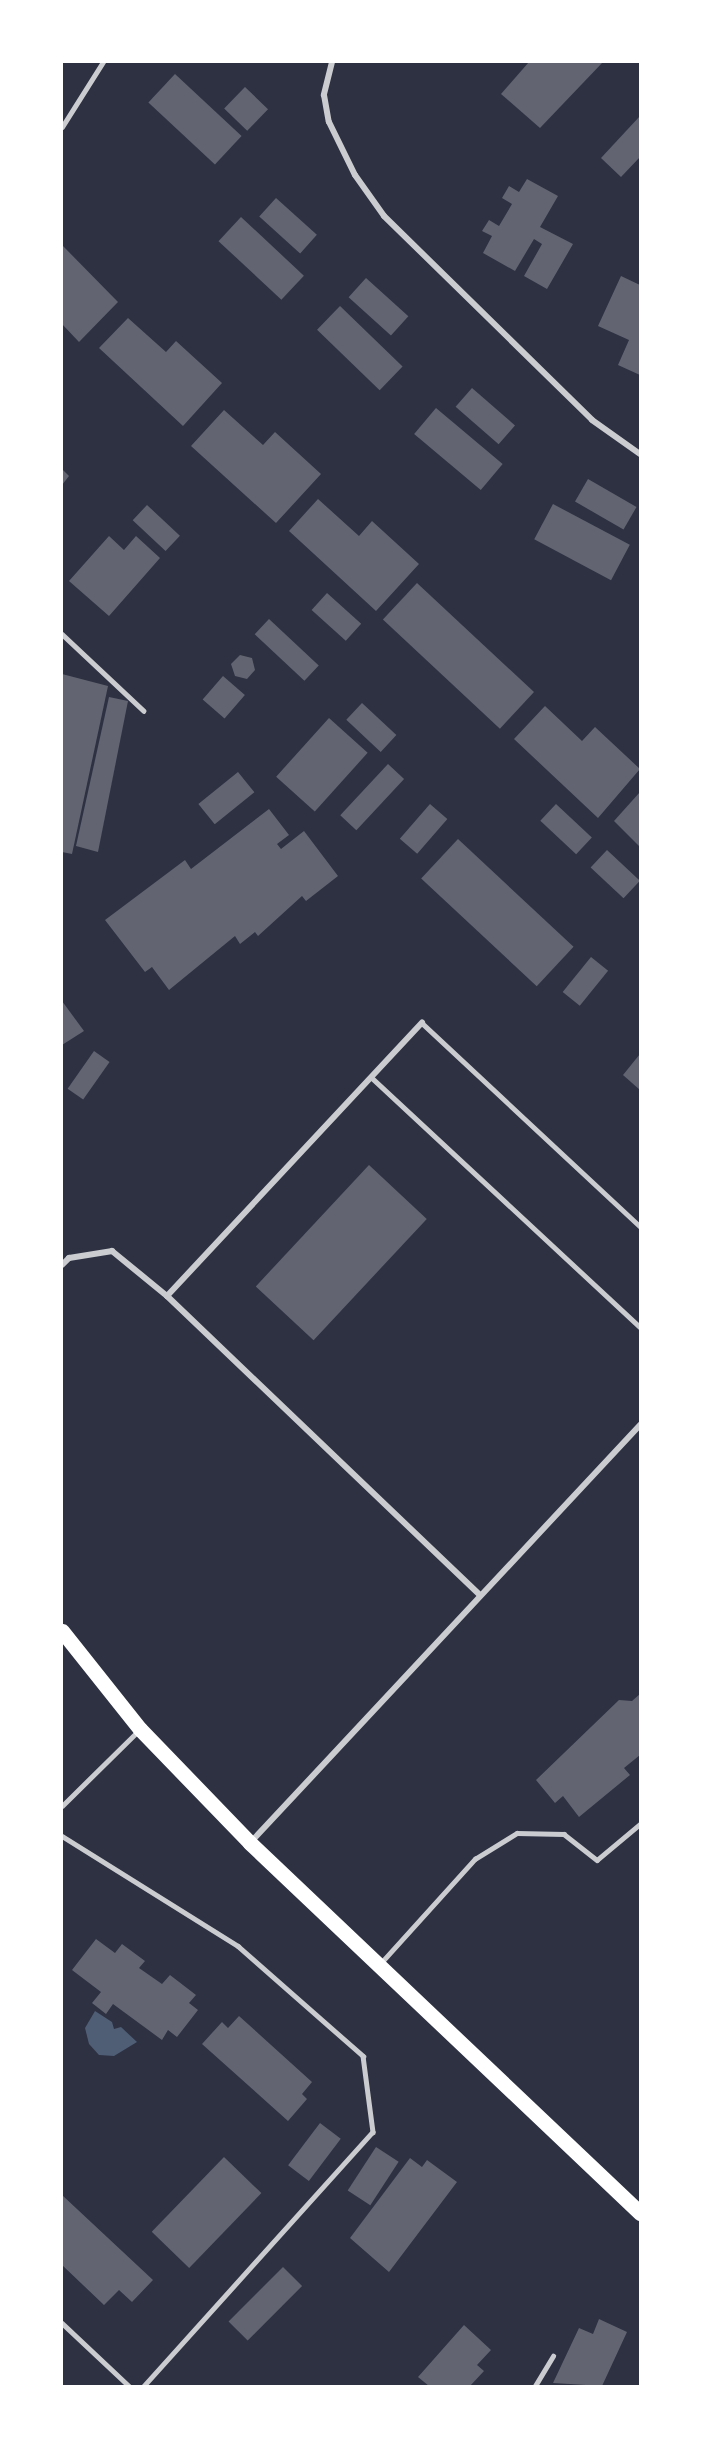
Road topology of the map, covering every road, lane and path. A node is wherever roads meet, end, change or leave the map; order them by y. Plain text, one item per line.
1 (103, 62) edge
2 (332, 62) edge
3 (62, 127) edge
4 (640, 454) edge
5 (62, 634) edge
6 (144, 711) dead end
7 (422, 1023) joint
8 (371, 1077) junction
9 (640, 1226) edge
10 (62, 1265) edge
11 (167, 1296) junction
12 (640, 1327) edge
13 (640, 1425) edge
14 (479, 1594) junction
15 (62, 1631) edge
16 (140, 1729) junction
17 (62, 1806) edge
18 (640, 1824) edge
19 (62, 1836) edge
20 (250, 1843) junction
21 (380, 1965) junction
22 (640, 2213) edge
23 (62, 2323) edge
24 (553, 2356) dead end
25 (129, 2386) edge
26 (144, 2386) edge
27 (535, 2386) edge

1 - 3 lane
2 - 4 street
5 - 6 lane
7 - 8 street
7 - 9 lane
8 - 11 street
8 - 12 lane
10 - 11 street
11 - 14 street
13 - 14 street
14 - 20 street
15 - 16 main road
16 - 17 lane
16 - 20 main road
18 - 21 lane
19 - 26 lane
20 - 21 main road
21 - 22 main road
23 - 25 lane
24 - 27 lane

